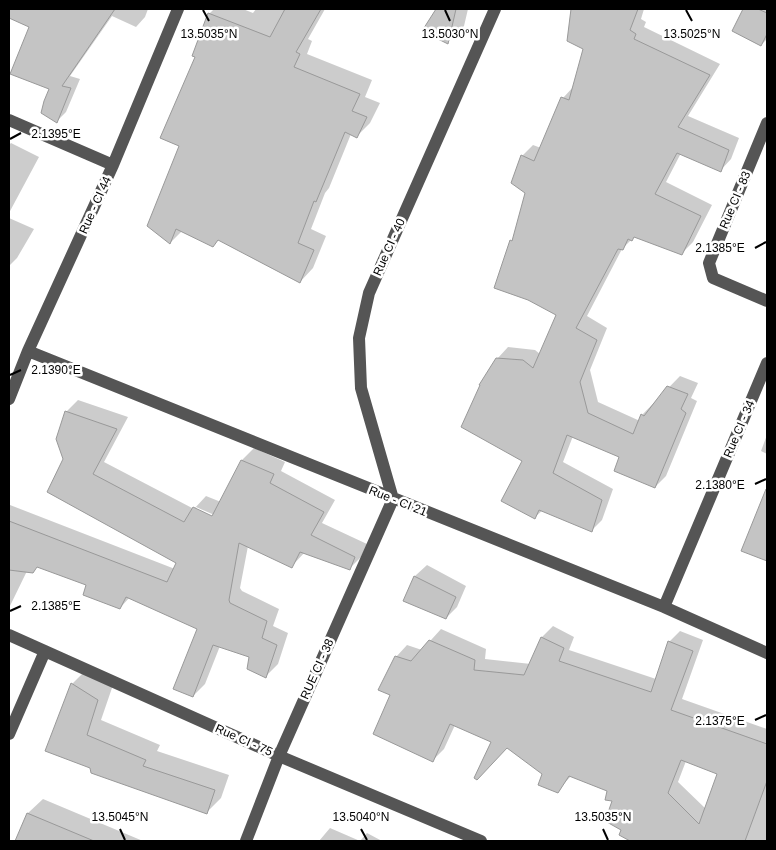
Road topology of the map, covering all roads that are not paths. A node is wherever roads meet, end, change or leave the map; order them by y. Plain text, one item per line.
1 (178, 9) edge
2 (495, 9) edge
3 (9, 120) edge
4 (767, 123) edge
5 (113, 165) junction
6 (767, 300) edge
7 (28, 351) junction
8 (767, 363) edge
9 (9, 399) edge
10 (393, 499) junction
11 (664, 606) junction
12 (9, 635) edge
13 (44, 651) junction
14 (767, 653) edge
15 (9, 734) edge
16 (279, 756) junction
17 (246, 841) edge
18 (481, 841) edge

1 - 5 street, Rue - CI 44
2 - 10 street, Rue CI - 40
3 - 5 street
4 - 6 street, Rue CI - 83
5 - 7 street, Rue - CI 44
7 - 9 street, Rue - CI 44
7 - 10 street, Rue - CI 21
8 - 11 street, Rue CI - 34
10 - 11 street, Rue - CI 21
10 - 16 street, RUE CI - 38
11 - 14 street, Rue - CI 21
12 - 13 street, Rue CI - 75
13 - 15 street
13 - 16 street, Rue CI - 75
16 - 17 street, RUE CI - 38
16 - 18 street, Rue CI - 75

